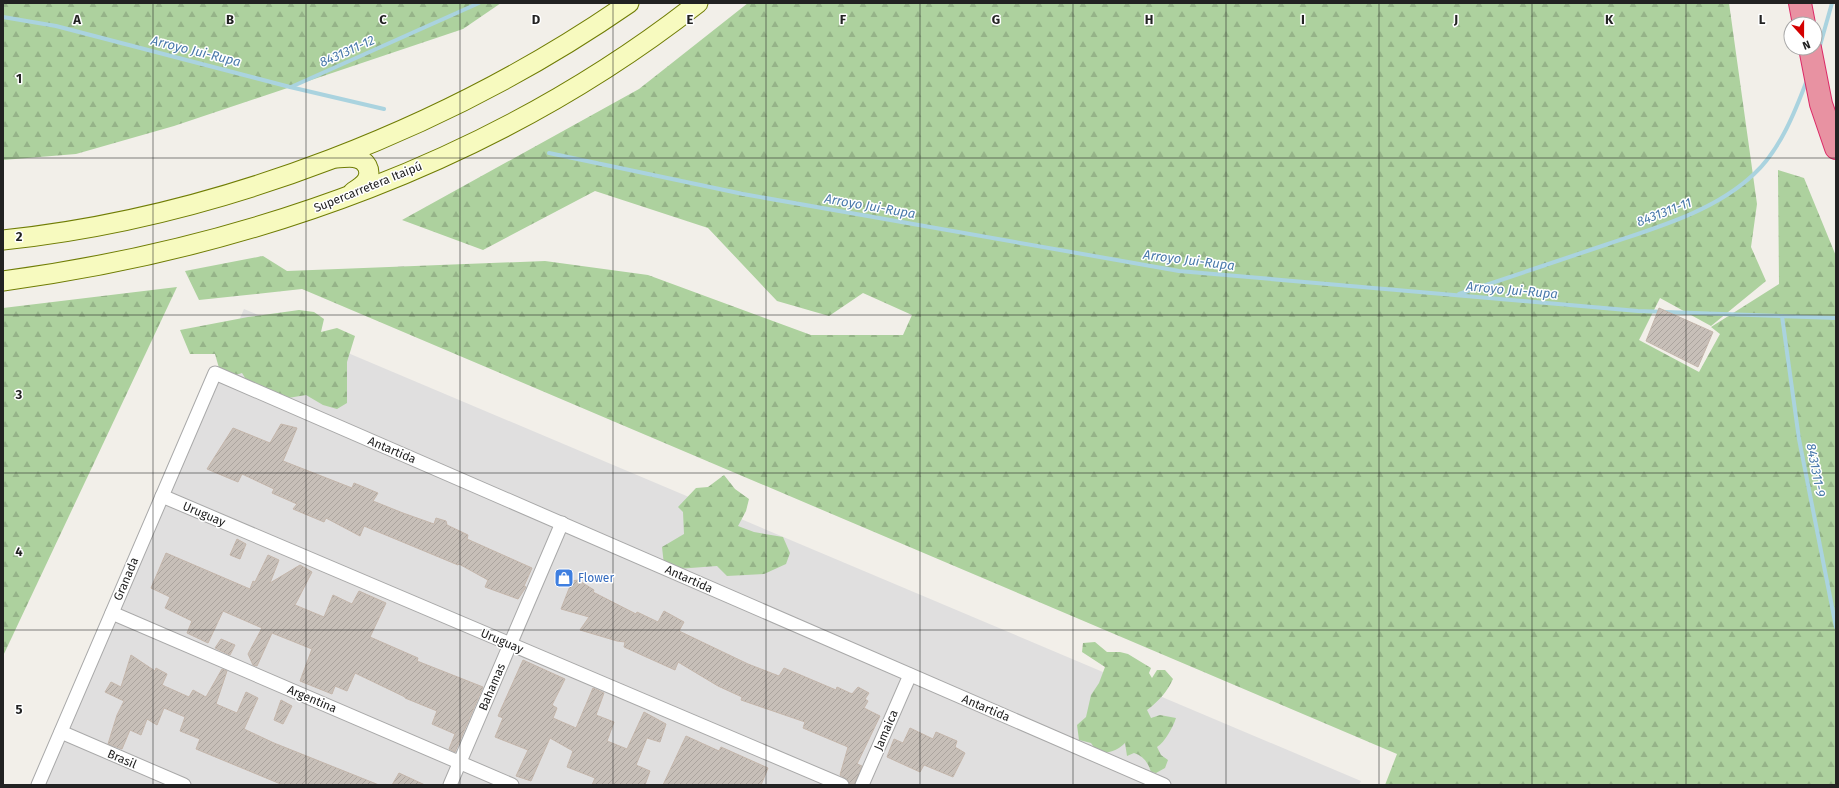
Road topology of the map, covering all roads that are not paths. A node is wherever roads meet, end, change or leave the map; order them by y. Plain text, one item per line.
1 (629, 3) edge
2 (698, 3) edge
3 (1800, 3) edge
4 (1802, 16) edge
5 (1812, 56) edge
6 (1836, 148) edge
7 (331, 158) junction
8 (346, 198) junction
9 (3, 240) edge
10 (3, 281) edge
11 (215, 373) joint
12 (162, 496) junction
13 (562, 524) junction
14 (112, 613) junction
15 (510, 644) junction
16 (910, 675) junction
17 (61, 732) junction
18 (460, 763) junction
19 (38, 785) edge
20 (184, 785) edge
21 (450, 785) edge
22 (512, 785) edge
23 (842, 785) edge
24 (862, 785) edge
25 (1164, 785) edge

1 - 7 street
2 - 8 street, Supercarretera Itaipú
3 - 4 highway
5 - 6 highway
7 - 8 street
7 - 9 street
8 - 10 street, Supercarretera Itaipú
11 - 12 street, Granada
11 - 13 street, Antartida
12 - 14 street, Granada
12 - 15 street, Uruguay
13 - 15 street, Bahamas
13 - 16 street, Antartida
14 - 17 street, Granada
14 - 18 street, Argentina
15 - 18 street, Bahamas
15 - 23 street, Uruguay
16 - 24 street, Jamaica
16 - 25 street, Antartida
17 - 19 street, Granada
17 - 20 street, Brasil
18 - 21 street, Bahamas
18 - 22 street, Argentina

